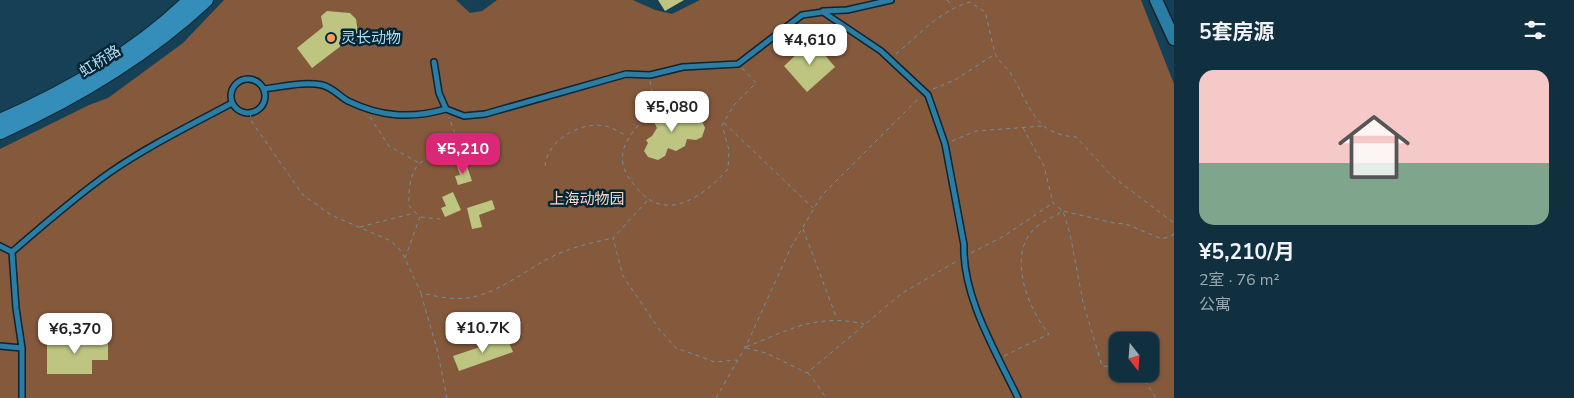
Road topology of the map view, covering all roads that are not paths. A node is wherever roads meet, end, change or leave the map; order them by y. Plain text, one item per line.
1 (190, 0) edge
2 (206, 0) edge
3 (891, 0) edge
4 (1156, 0) edge
5 (823, 12) junction
6 (1174, 39) edge
7 (434, 62) dead end
8 (264, 89) junction
9 (232, 103) junction
10 (446, 109) junction
11 (0, 120) edge
12 (0, 132) edge
13 (0, 246) edge
14 (12, 252) junction
15 (0, 346) edge
16 (22, 348) junction
17 (22, 398) edge
18 (1018, 398) edge

1 - 11 main road, 虹桥路
2 - 12 main road, 虹桥路
3 - 5 lane
4 - 6 street
5 - 10 lane
5 - 18 lane
7 - 10 lane
8 - 9 lane
8 - 9 lane
8 - 10 lane
9 - 14 lane
13 - 14 lane
14 - 16 lane
15 - 16 lane
16 - 17 lane

